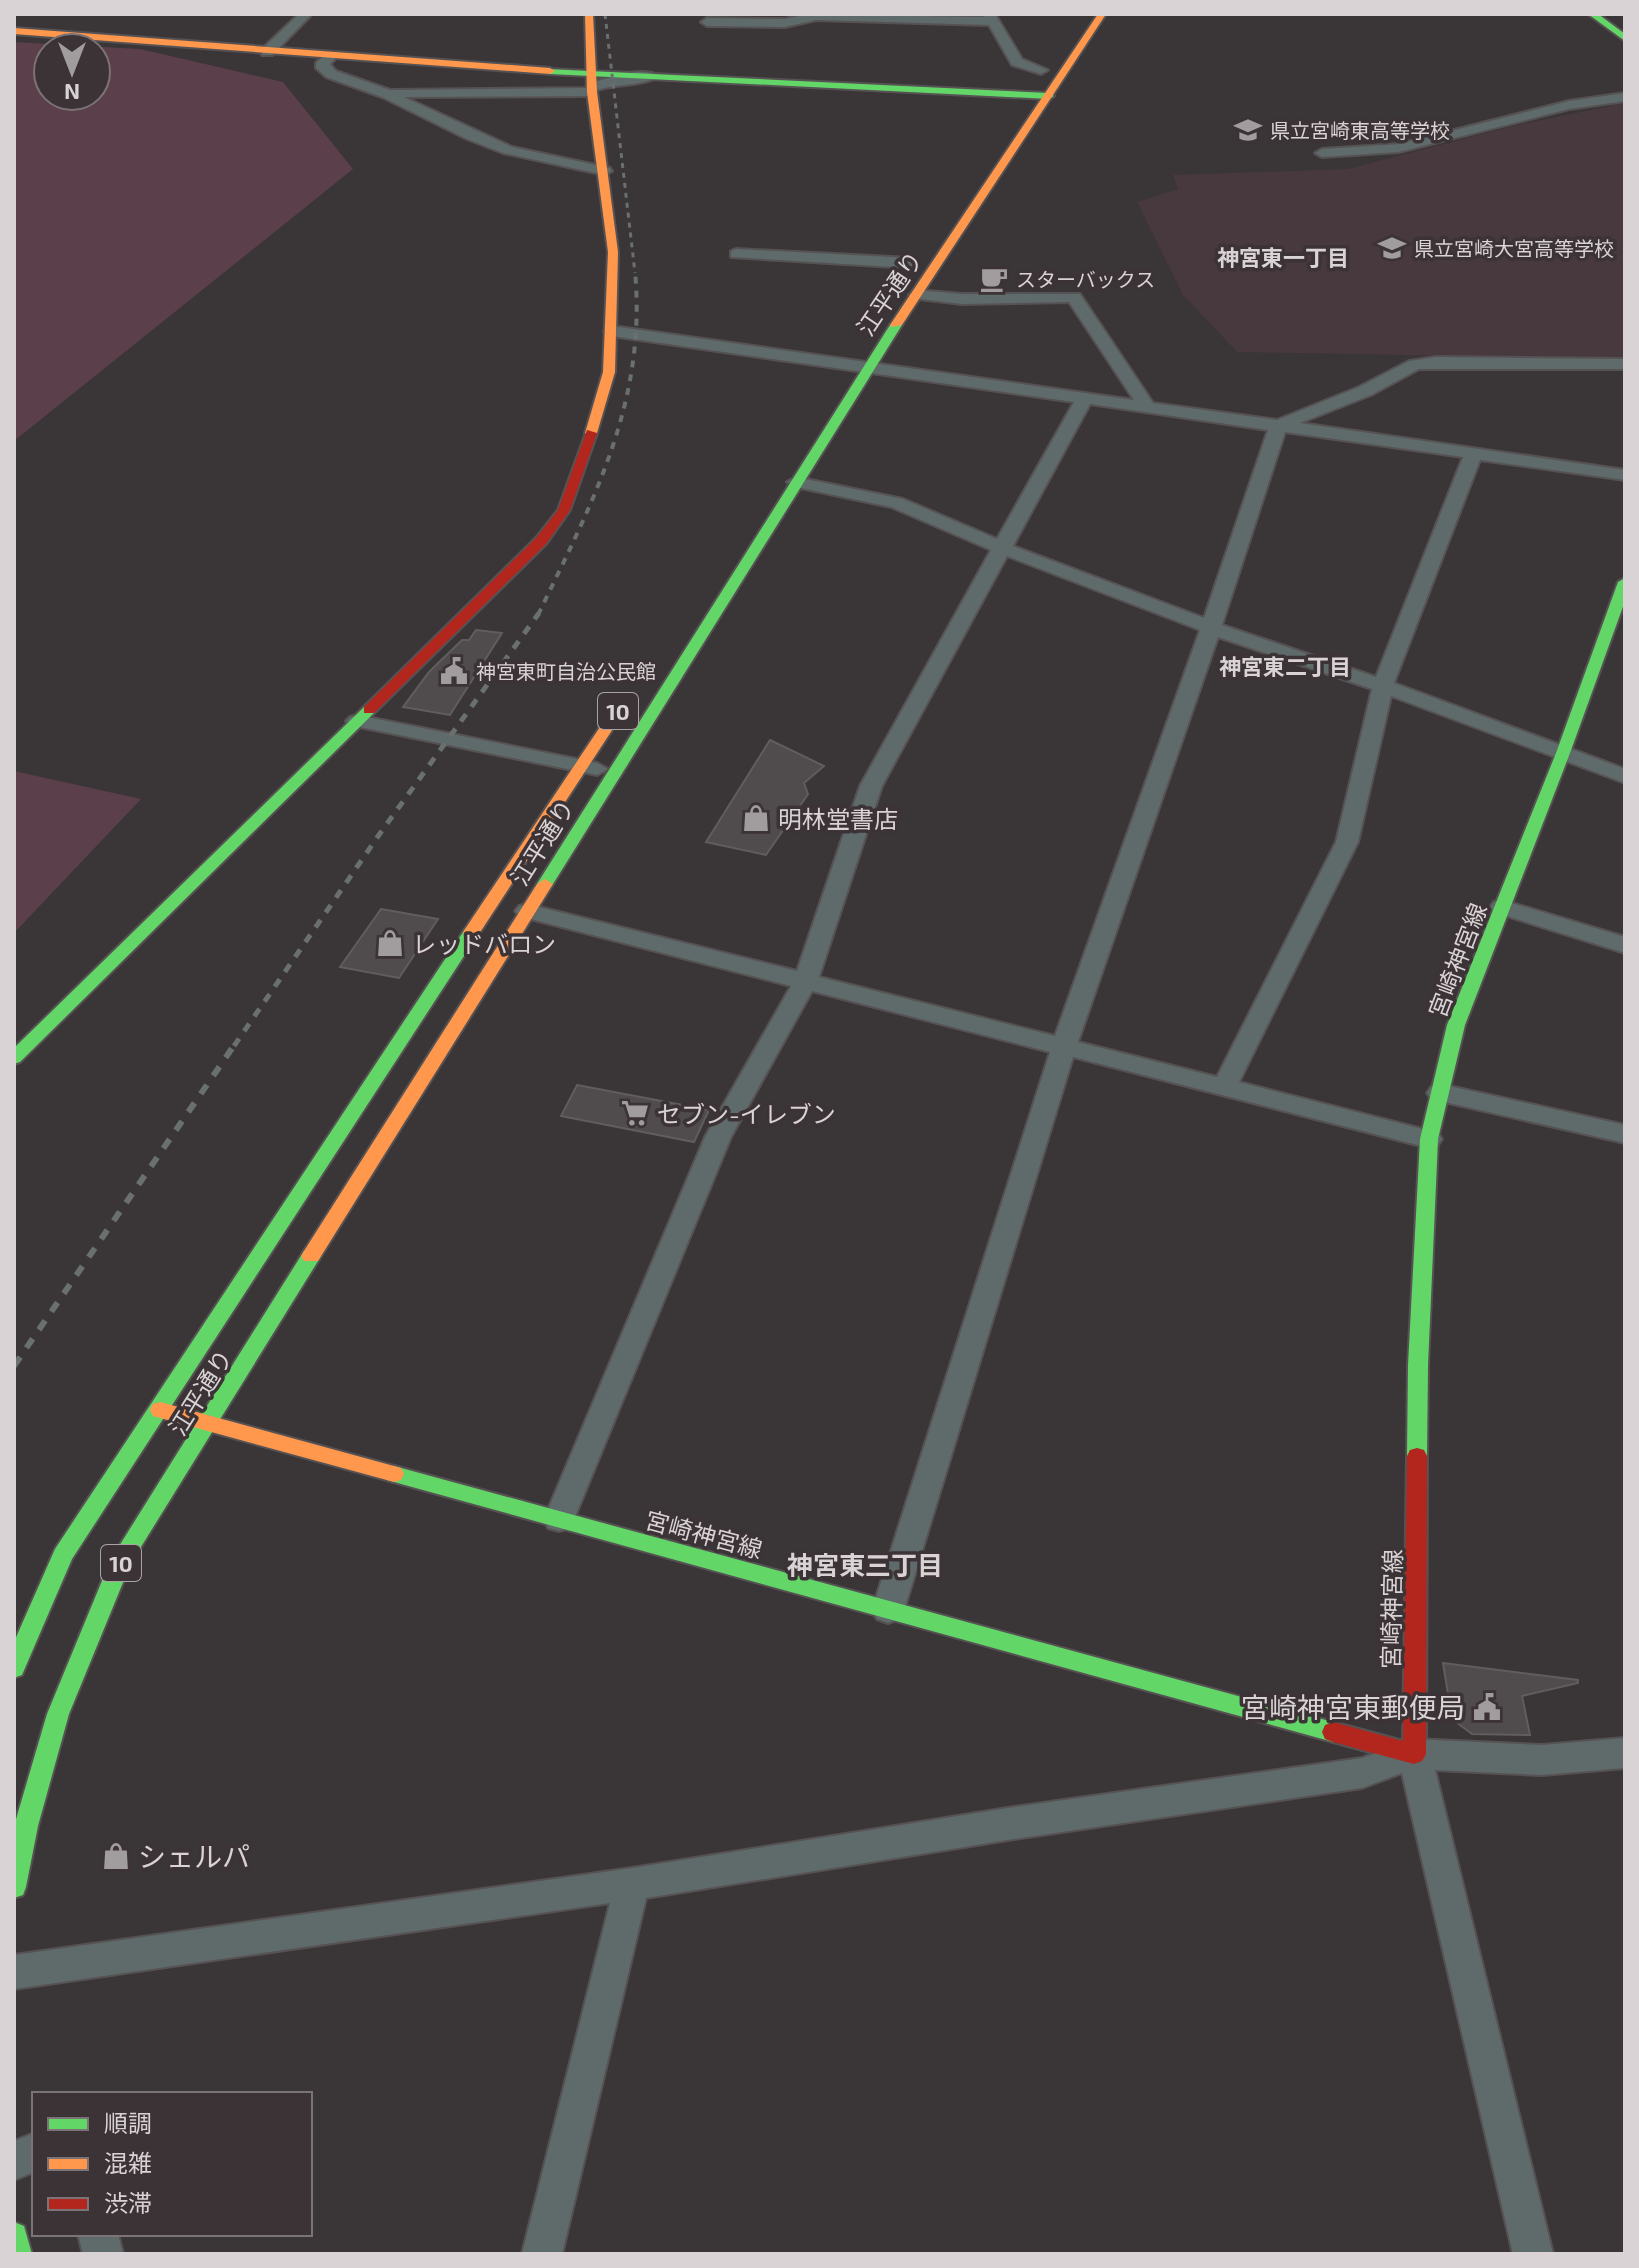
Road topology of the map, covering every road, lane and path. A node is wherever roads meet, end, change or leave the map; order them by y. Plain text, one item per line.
1 (306, 14) edge
2 (589, 14) edge
3 (1102, 14) edge
4 (1592, 14) edge
5 (991, 17) edge
6 (707, 22) dead end
7 (14, 31) edge
8 (1625, 38) edge
9 (267, 52) junction
10 (330, 57) junction
11 (1044, 65) joint
12 (592, 84) junction
13 (1023, 93) junction
14 (387, 94) junction
15 (1049, 96) junction
16 (1625, 97) edge
17 (1010, 112) dead end
18 (1322, 153) dead end
19 (605, 171) junction
20 (736, 254) dead end
21 (915, 257) joint
22 (895, 287) dead end
23 (917, 295) junction
24 (612, 331) junction
25 (856, 346) dead end
26 (1625, 364) edge
27 (867, 369) junction
28 (839, 372) junction
29 (1084, 399) junction
30 (1148, 408) junction
31 (1278, 426) junction
32 (1473, 454) junction
33 (1625, 475) edge
34 (796, 482) junction
35 (1002, 548) junction
36 (1625, 582) edge
37 (1212, 628) junction
38 (1383, 686) junction
39 (626, 699) dead end
40 (357, 721) junction
41 (1563, 753) junction
42 (581, 767) junction
43 (614, 772) junction
44 (1625, 776) edge
45 (1502, 907) junction
46 (527, 911) junction
47 (1625, 945) edge
48 (805, 982) junction
49 (1064, 1047) junction
50 (14, 1058) edge
51 (1224, 1087) junction
52 (1440, 1093) junction
53 (1625, 1134) edge
54 (1429, 1139) junction
55 (160, 1410) junction
56 (208, 1425) junction
57 (559, 1519) junction
58 (888, 1610) junction
59 (14, 1668) edge
60 (1625, 1753) edge
61 (1414, 1754) junction
62 (632, 1884) junction
63 (14, 1887) edge
64 (14, 1972) edge
65 (14, 2236) edge
66 (18, 2254) edge
67 (542, 2254) edge
68 (1533, 2254) edge

1 - 9 street
2 - 12 main road
3 - 15 main road, 江平通り / 10
4 - 8 main road
5 - 6 street
5 - 11 street
7 - 9 main road
9 - 10 main road
10 - 12 main road
10 - 14 street
11 - 13 main road
12 - 13 main road
12 - 14 street
12 - 19 main road
13 - 15 main road
13 - 17 main road
14 - 19 street
15 - 23 main road, 江平通り / 10
16 - 18 street
19 - 24 main road
20 - 21 street
21 - 22 main road, 江平通り
23 - 27 main road, 江平通り / 10
23 - 30 street
24 - 28 street
24 - 40 main road
25 - 28 main road, 江平通り
26 - 31 street
27 - 28 street
27 - 29 street
27 - 34 main road, 江平通り / 10
29 - 30 street
29 - 35 street
30 - 31 street
31 - 32 street
31 - 37 street
32 - 33 street
32 - 38 street
34 - 35 street
34 - 43 main road, 江平通り / 10
35 - 37 street
35 - 48 street
36 - 41 main road, 宮崎神宮線
37 - 38 street
37 - 49 street
38 - 41 street
38 - 51 street
39 - 42 main road, 江平通り / 10
40 - 42 street
40 - 50 main road
41 - 44 street
41 - 45 main road, 宮崎神宮線
42 - 43 street
42 - 55 main road, 江平通り / 10
43 - 46 main road, 江平通り / 10
45 - 47 street
45 - 52 main road, 宮崎神宮線
46 - 48 street
46 - 56 main road, 江平通り / 10
48 - 49 street
48 - 57 street
49 - 51 street
49 - 58 street
51 - 54 street
52 - 53 street
52 - 54 main road, 宮崎神宮線
54 - 61 main road, 宮崎神宮線
55 - 56 main road, 宮崎神宮線
55 - 59 main road, 江平通り / 10
56 - 57 main road, 宮崎神宮線
56 - 63 main road, 江平通り / 10
57 - 58 main road, 宮崎神宮線
58 - 61 main road, 宮崎神宮線
60 - 61 street
61 - 62 street
61 - 68 street
62 - 64 street
62 - 67 street
65 - 66 main road

